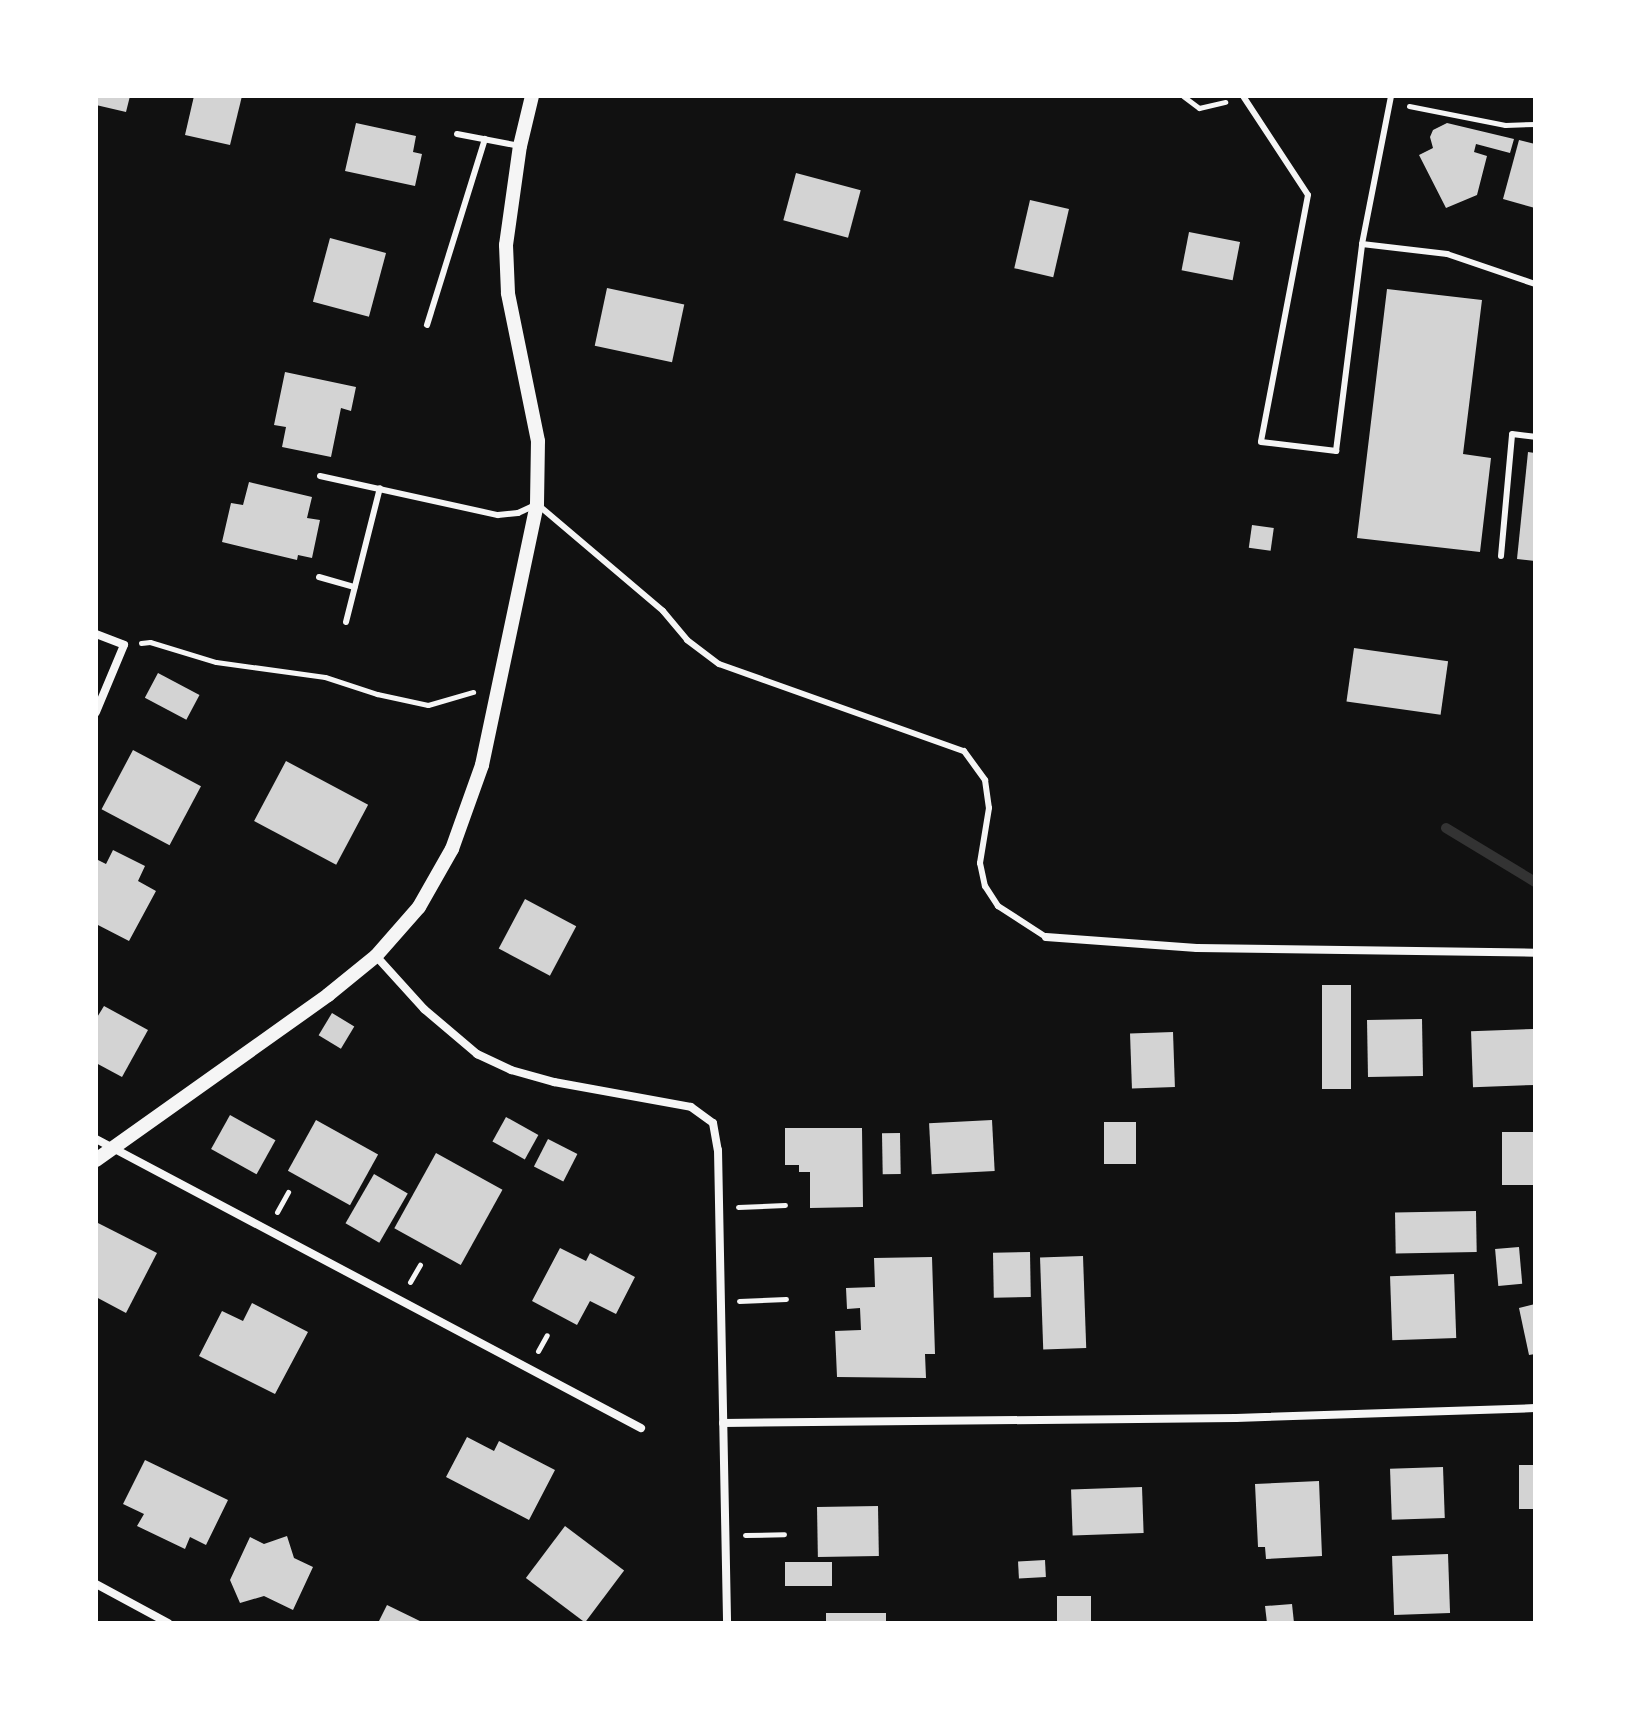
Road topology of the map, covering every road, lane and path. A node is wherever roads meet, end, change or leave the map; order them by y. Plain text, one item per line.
1 (532, 96) edge
2 (1183, 96) edge
3 (1244, 96) edge
4 (1390, 99) edge
5 (1535, 124) edge
6 (457, 134) dead end
7 (485, 139) junction
8 (520, 146) junction
9 (1362, 244) junction
10 (1535, 284) edge
11 (427, 325) dead end
12 (1535, 437) edge
13 (320, 476) dead end
14 (380, 488) junction
15 (537, 504) junction
16 (1501, 556) dead end
17 (319, 577) dead end
18 (355, 587) junction
19 (346, 622) dead end
20 (96, 634) edge
21 (124, 645) junction
22 (500, 681) junction
23 (96, 712) edge
24 (1046, 937) joint
25 (1535, 953) edge
26 (376, 956) junction
27 (96, 1139) edge
28 (112, 1147) junction
29 (96, 1160) edge
30 (785, 1205) dead end
31 (719, 1207) junction
32 (786, 1299) dead end
33 (722, 1302) junction
34 (1535, 1408) edge
35 (723, 1423) junction
36 (641, 1428) dead end
37 (784, 1534) dead end
38 (726, 1536) junction
39 (96, 1584) edge
40 (168, 1623) edge
41 (727, 1623) edge

1 - 8 street
2 - 3 path
3 - 9 lane
4 - 5 path
4 - 9 lane
6 - 7 lane
7 - 8 lane
7 - 11 lane
8 - 15 street
9 - 10 lane
12 - 16 lane
13 - 14 lane
14 - 15 lane
14 - 18 lane
15 - 22 street
15 - 24 lane
17 - 18 lane
18 - 19 lane
20 - 21 street
21 - 22 path
21 - 23 street
22 - 26 street
24 - 25 street
26 - 28 street
26 - 31 street
27 - 28 street
28 - 29 street
28 - 36 street
30 - 31 path
31 - 33 street
32 - 33 path
33 - 35 street
34 - 35 street
35 - 38 street
37 - 38 path
38 - 41 street
39 - 40 street

